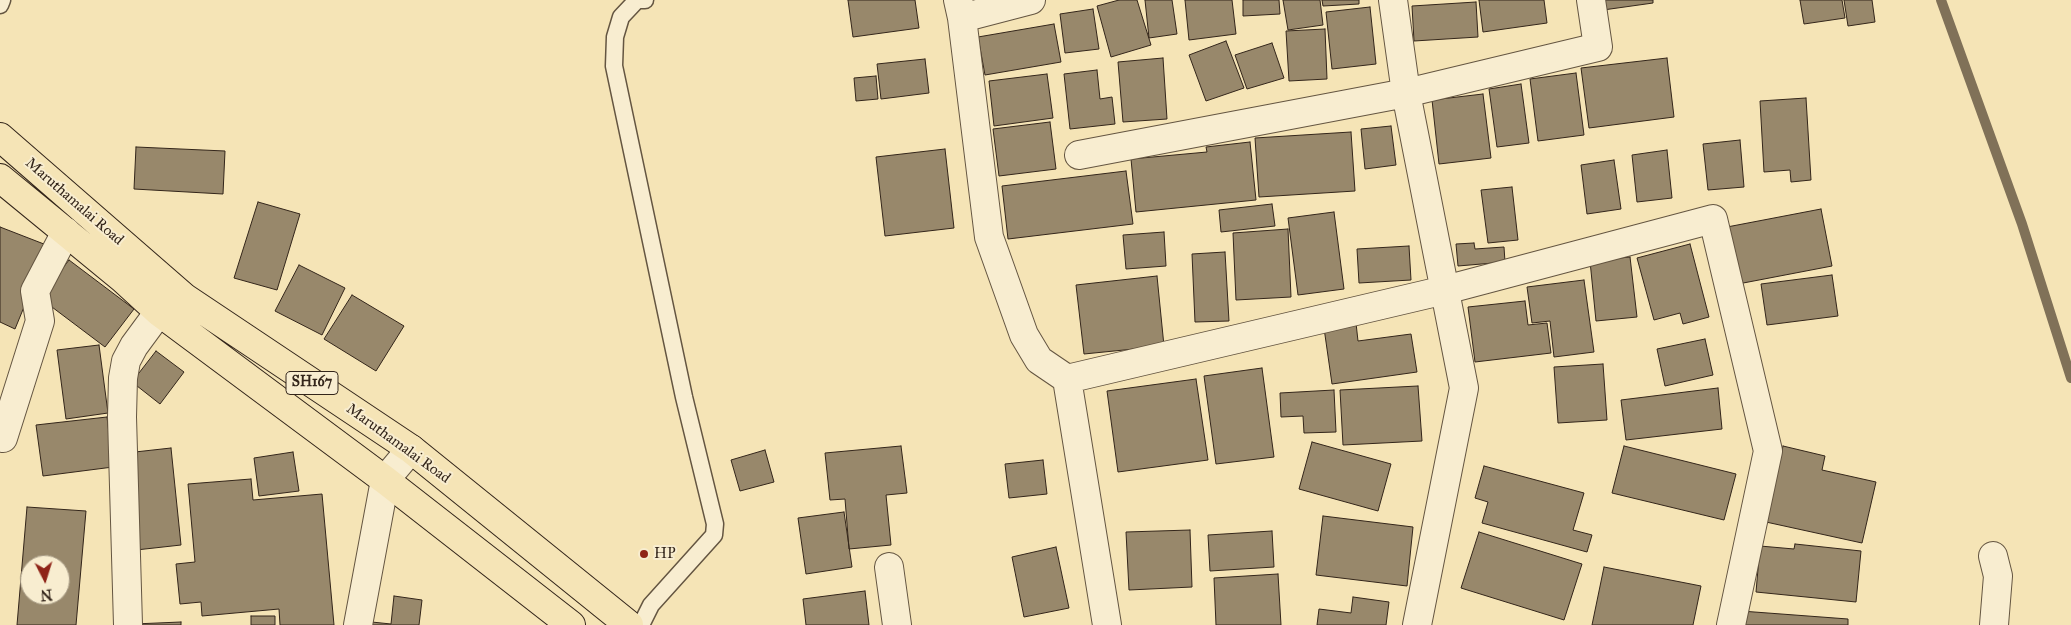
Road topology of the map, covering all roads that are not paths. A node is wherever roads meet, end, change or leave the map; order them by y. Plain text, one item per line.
1 (2, 0) edge
2 (646, 0) edge
3 (1031, 0) edge
4 (1393, 0) edge
5 (1591, 0) edge
6 (0, 5) edge
7 (960, 9) edge
8 (1406, 93) junction
9 (0, 137) edge
10 (1079, 155) dead end
11 (0, 178) edge
12 (66, 232) junction
13 (1445, 290) junction
14 (160, 312) junction
15 (1067, 379) junction
16 (3, 438) dead end
17 (411, 449) junction
18 (386, 480) junction
19 (1993, 556) dead end
20 (889, 567) dead end
21 (128, 625) edge
22 (358, 625) edge
23 (570, 625) edge
24 (629, 625) edge
25 (641, 625) edge
26 (897, 625) edge
27 (1107, 625) edge
28 (1417, 625) edge
29 (1730, 625) edge
30 (1994, 625) edge

1 - 6 lane
2 - 25 lane
3 - 7 street
4 - 8 street
5 - 8 street
7 - 15 street
8 - 10 street
8 - 13 street
9 - 17 main road, Maruthamalai Road / SH167
11 - 12 main road, Maruthamalai Road / SH167
12 - 14 main road, Maruthamalai Road / SH167
12 - 16 street
13 - 15 street
13 - 28 street
13 - 29 street
14 - 18 main road, Maruthamalai Road / SH167
14 - 21 street
15 - 27 street
17 - 18 street
17 - 24 main road, Maruthamalai Road / SH167
18 - 22 street
18 - 23 main road, Maruthamalai Road / SH167
19 - 30 street
20 - 26 street

